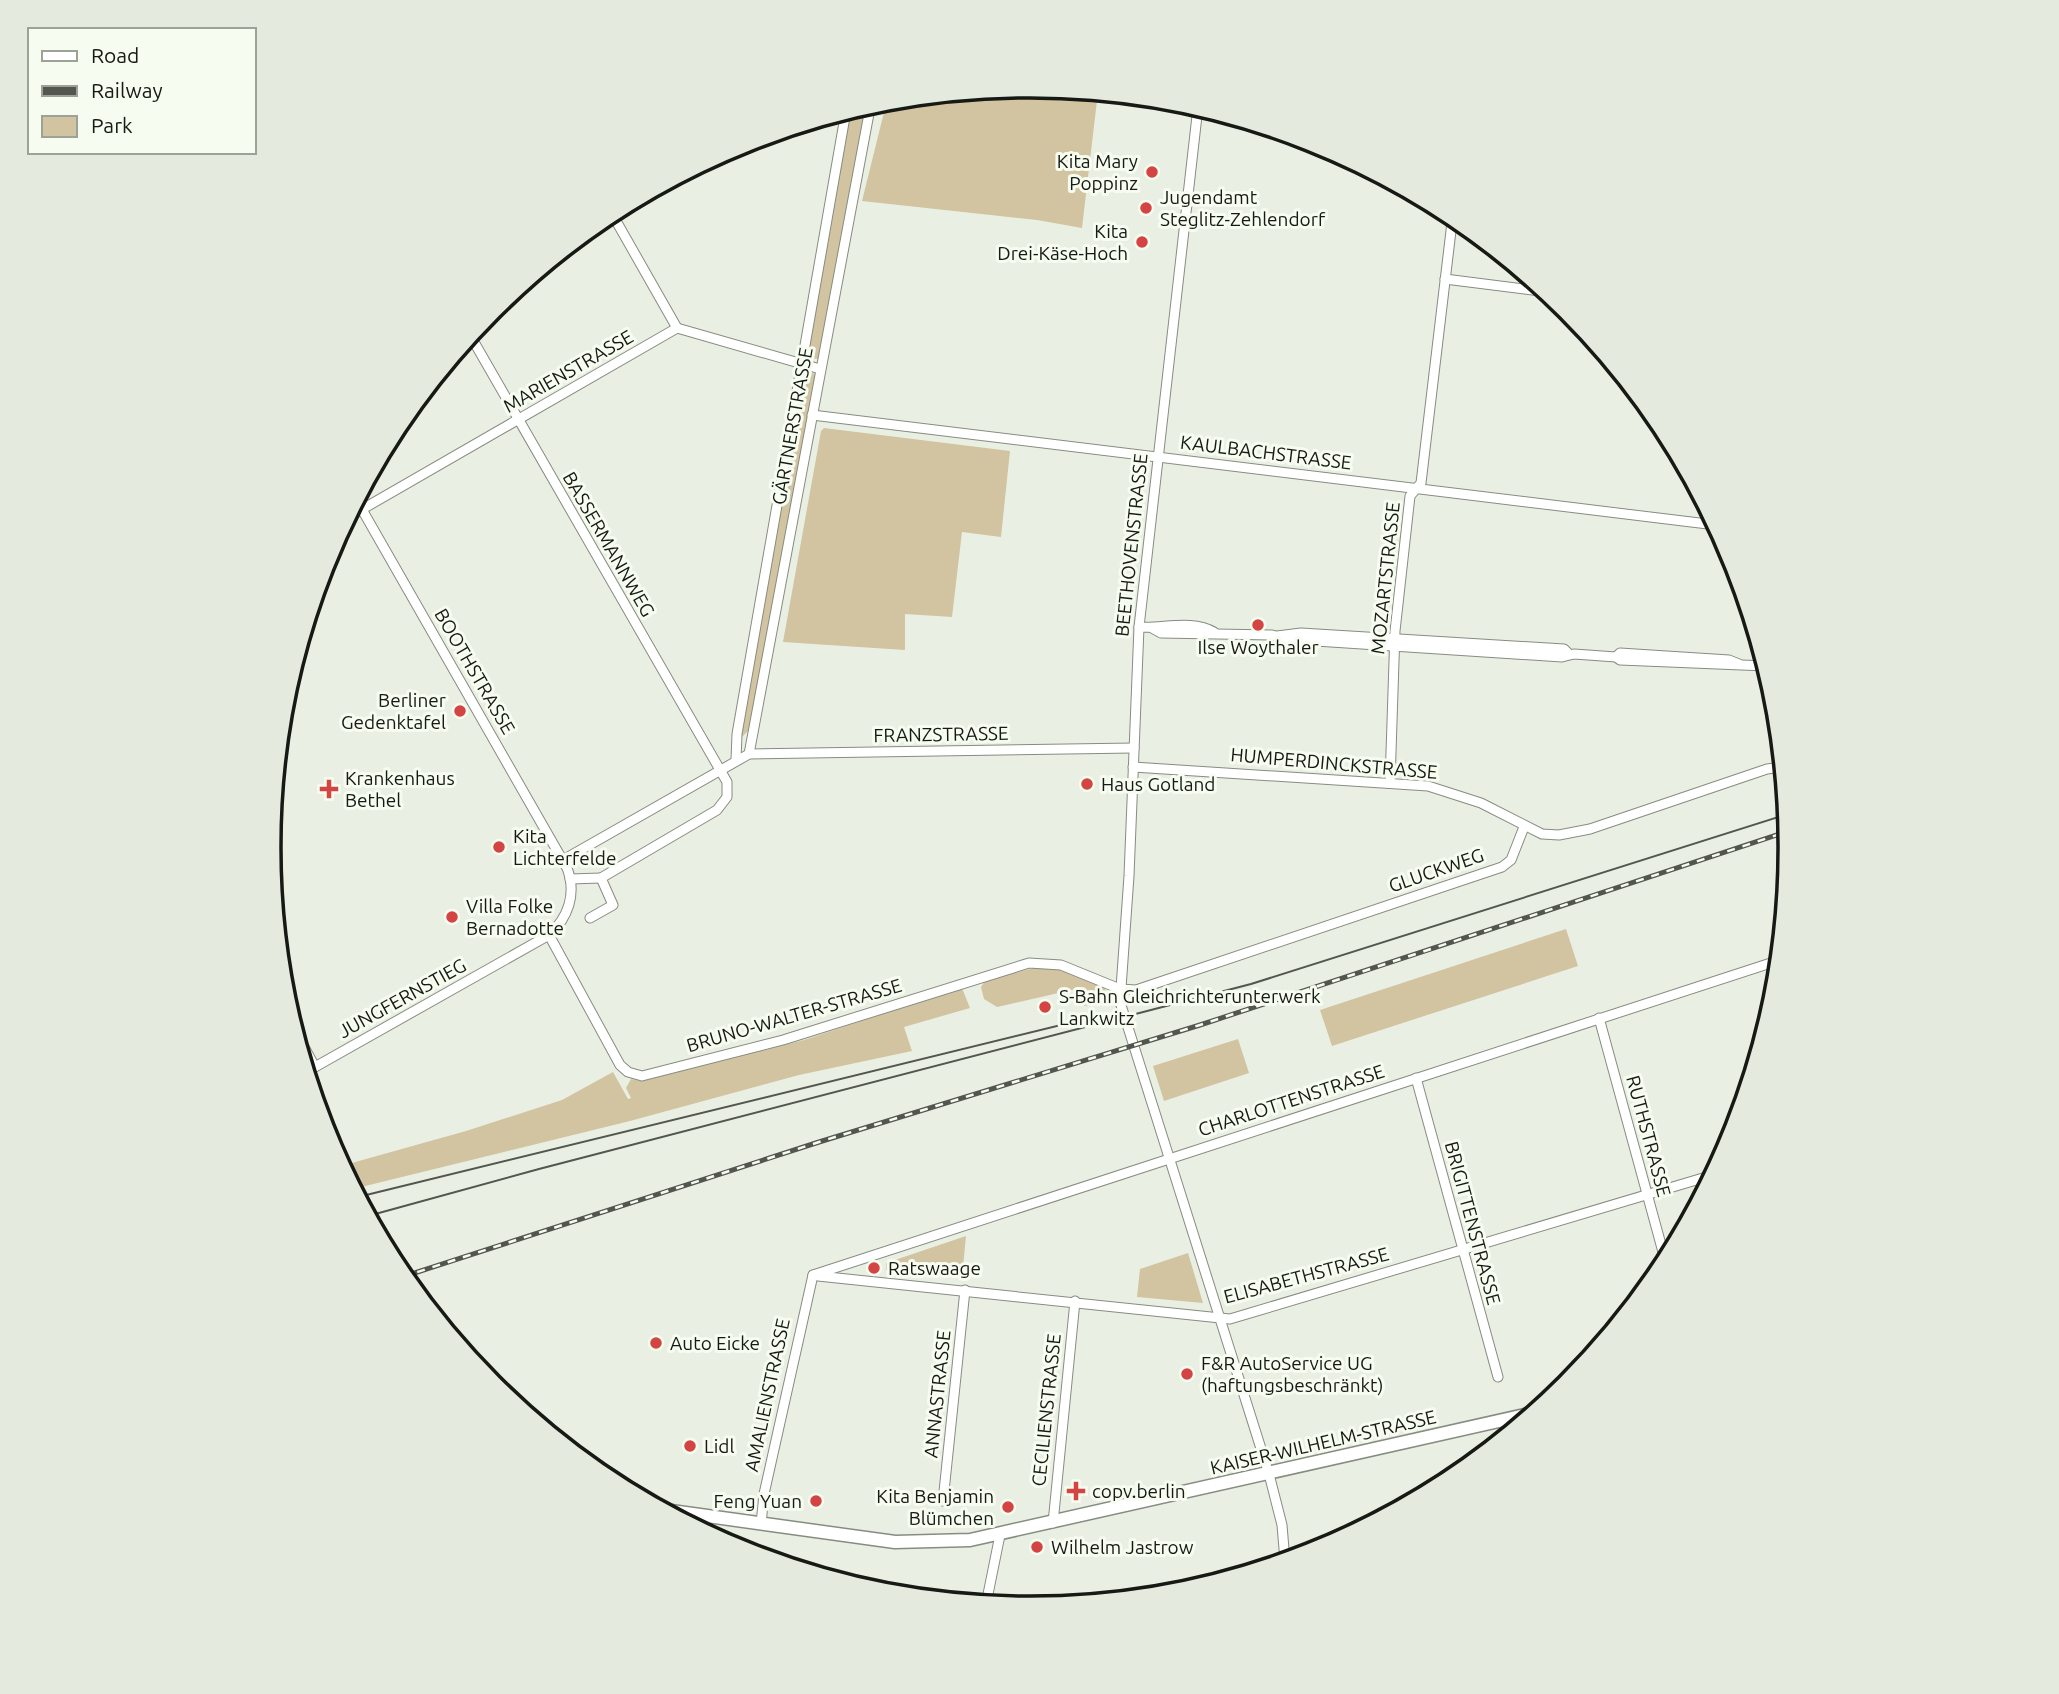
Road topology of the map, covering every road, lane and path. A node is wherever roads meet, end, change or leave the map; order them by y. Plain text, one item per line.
1 (869, 116) edge
2 (1197, 117) edge
3 (844, 122) edge
4 (617, 222) edge
5 (1451, 228) edge
6 (1445, 279) junction
7 (1529, 290) edge
8 (677, 328) junction
9 (475, 344) edge
10 (800, 364) junction
11 (820, 369) junction
12 (812, 415) junction
13 (519, 420) junction
14 (1158, 457) junction
15 (1416, 488) junction
16 (362, 509) joint
17 (1704, 524) edge
18 (1139, 627) junction
19 (1395, 643) junction
20 (1756, 665) edge
21 (1134, 748) junction
22 (749, 754) junction
23 (736, 760) junction
24 (1133, 766) junction
25 (1774, 767) edge
26 (719, 770) junction
27 (1390, 783) junction
28 (1524, 827) junction
29 (563, 860) junction
30 (601, 878) junction
31 (570, 879) junction
32 (590, 918) dead end
33 (549, 935) junction
34 (1769, 964) edge
35 (1120, 989) junction
36 (1599, 1018) junction
37 (314, 1068) edge
38 (1416, 1078) junction
39 (1170, 1158) junction
40 (1701, 1179) edge
41 (1647, 1195) junction
42 (1662, 1248) edge
43 (1462, 1249) junction
44 (813, 1275) junction
45 (965, 1290) junction
46 (1075, 1301) junction
47 (1220, 1317) junction
48 (1498, 1377) dead end
49 (1514, 1418) edge
50 (1269, 1474) junction
51 (943, 1501) dead end
52 (698, 1519) edge
53 (1053, 1523) junction
54 (761, 1524) junction
55 (1000, 1535) junction
56 (1284, 1551) edge
57 (988, 1594) edge

1 - 11 street, GÄRTNERSTRASSE
2 - 14 street, BEETHOVENSTRASSE
3 - 10 street, GÄRTNERSTRASSE
4 - 8 street
5 - 6 street, MOZARTSTRASSE
6 - 7 street
6 - 15 street, MOZARTSTRASSE
8 - 10 street
8 - 13 street, MARIENSTRASSE
9 - 13 street, BASSERMANNWEG
10 - 11 street
10 - 23 street, GÄRTNERSTRASSE
11 - 12 street, GÄRTNERSTRASSE
12 - 14 street, KAULBACHSTRASSE
12 - 22 street, GÄRTNERSTRASSE
13 - 16 street, MARIENSTRASSE
13 - 26 street, BASSERMANNWEG
14 - 15 street, KAULBACHSTRASSE
14 - 18 street, BEETHOVENSTRASSE
15 - 17 street, KAULBACHSTRASSE
15 - 19 street, MOZARTSTRASSE
16 - 29 street, BOOTHSTRASSE
18 - 19 street
18 - 21 street, BEETHOVENSTRASSE
19 - 20 street
19 - 27 street, MOZARTSTRASSE
21 - 22 street, FRANZSTRASSE
21 - 24 street, BEETHOVENSTRASSE
22 - 23 street
23 - 26 street
24 - 27 street, HUMPERDINCKSTRASSE
24 - 35 street, BEETHOVENSTRASSE
25 - 28 street
26 - 29 street
26 - 30 street
27 - 28 street, HUMPERDINCKSTRASSE
28 - 35 street, GLUCKWEG
29 - 31 street, JUNGFERNSTIEG
30 - 31 street
30 - 32 street
31 - 33 street, JUNGFERNSTIEG
33 - 35 street, BRUNO-WALTER-STRASSE
33 - 37 street, JUNGFERNSTIEG
34 - 36 street, CHARLOTTENSTRASSE
35 - 39 street, BEETHOVENSTRASSE
36 - 38 street, CHARLOTTENSTRASSE
36 - 41 street, RUTHSTRASSE
38 - 39 street, CHARLOTTENSTRASSE
38 - 43 street, BRIGITTENSTRASSE
39 - 44 street, CHARLOTTENSTRASSE
39 - 47 street, BEETHOVENSTRASSE
40 - 41 street, ELISABETHSTRASSE
41 - 42 street, RUTHSTRASSE
41 - 43 street, ELISABETHSTRASSE
43 - 47 street, ELISABETHSTRASSE
43 - 48 street, BRIGITTENSTRASSE
44 - 45 street, ELISABETHSTRASSE
44 - 54 street, AMALIENSTRASSE
45 - 46 street, ELISABETHSTRASSE
45 - 51 street, ANNASTRASSE
46 - 47 street, ELISABETHSTRASSE
46 - 53 street, CECILIENSTRASSE
47 - 50 street, BEETHOVENSTRASSE
49 - 50 main road, KAISER-WILHELM-STRASSE
50 - 53 main road, KAISER-WILHELM-STRASSE
50 - 56 street, BEETHOVENSTRASSE
52 - 54 main road, KAISER-WILHELM-STRASSE
53 - 55 main road, KAISER-WILHELM-STRASSE
54 - 55 main road, KAISER-WILHELM-STRASSE
55 - 57 street

